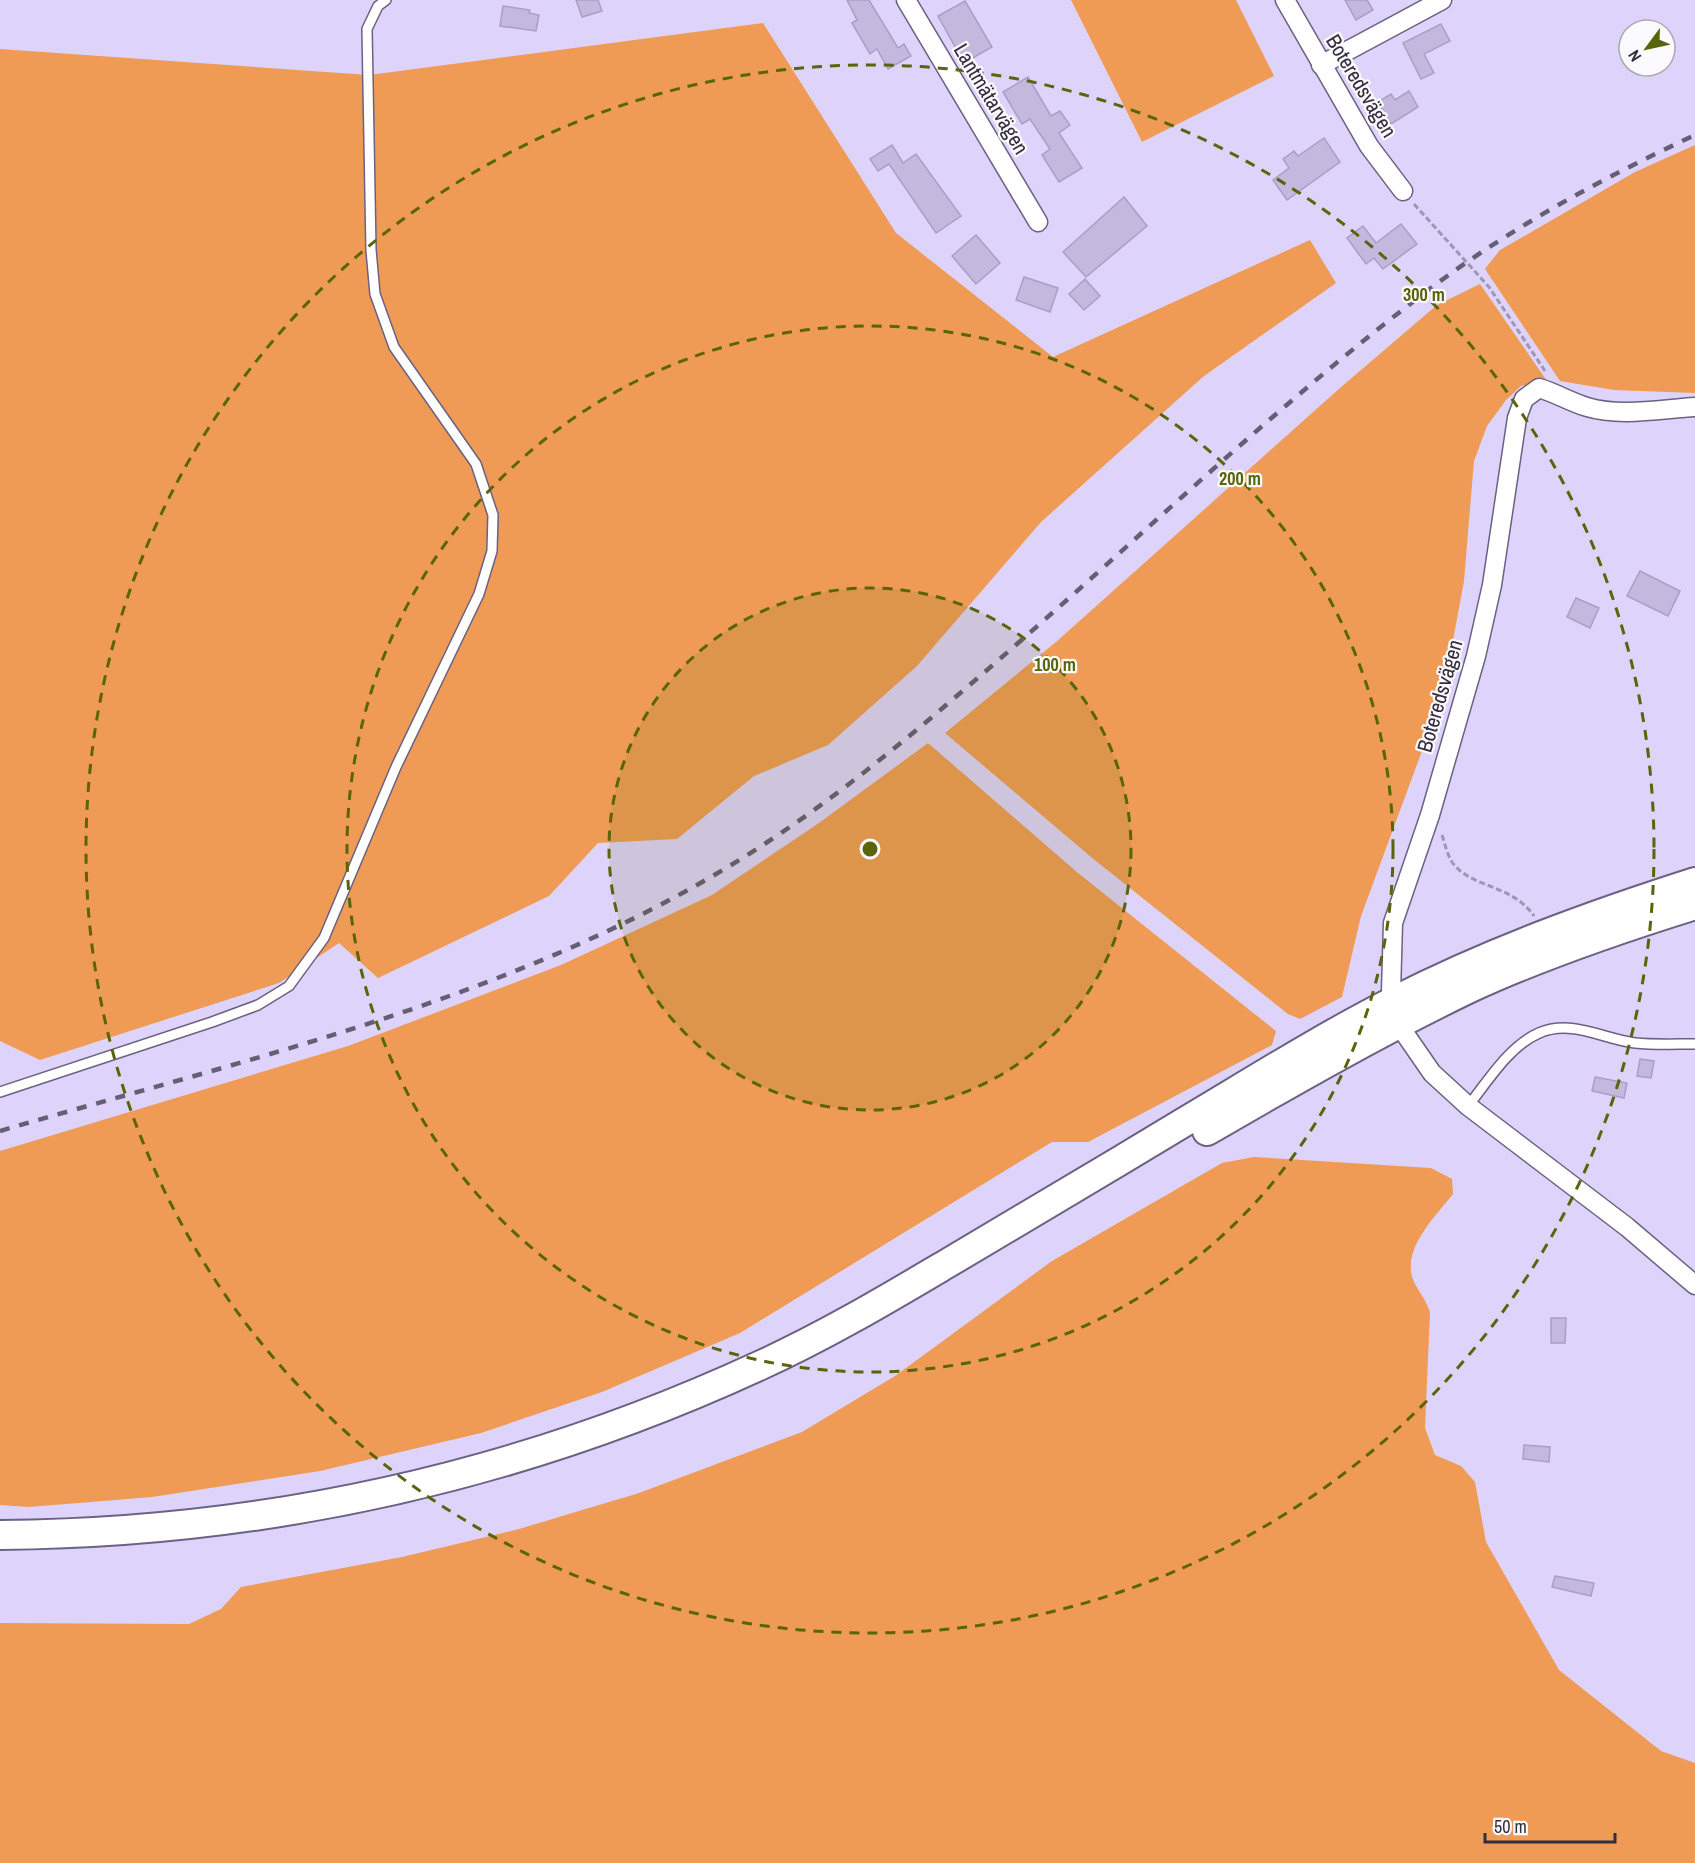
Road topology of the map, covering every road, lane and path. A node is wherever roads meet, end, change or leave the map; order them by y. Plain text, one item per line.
1 (386, 0) edge
2 (906, 0) edge
3 (1285, 0) edge
4 (1442, 0) edge
5 (1321, 65) junction
6 (1402, 191) joint
7 (1038, 222) dead end
8 (1560, 394) junction
9 (1695, 407) edge
10 (1695, 882) edge
11 (1695, 905) edge
12 (1397, 1012) junction
13 (1695, 1044) edge
14 (0, 1092) edge
15 (1468, 1106) junction
16 (1695, 1285) edge
17 (0, 1535) edge
18 (0, 1554) edge

1 - 14 lane
2 - 7 street, Lantmätarvägen
3 - 5 street, Boteredsvägen
4 - 5 street
5 - 6 street, Boteredsvägen
6 - 8 path
8 - 9 street
8 - 12 street, Boteredsvägen
10 - 12 highway
11 - 12 highway
12 - 15 street
12 - 17 highway
12 - 18 highway
13 - 15 lane
15 - 16 street

